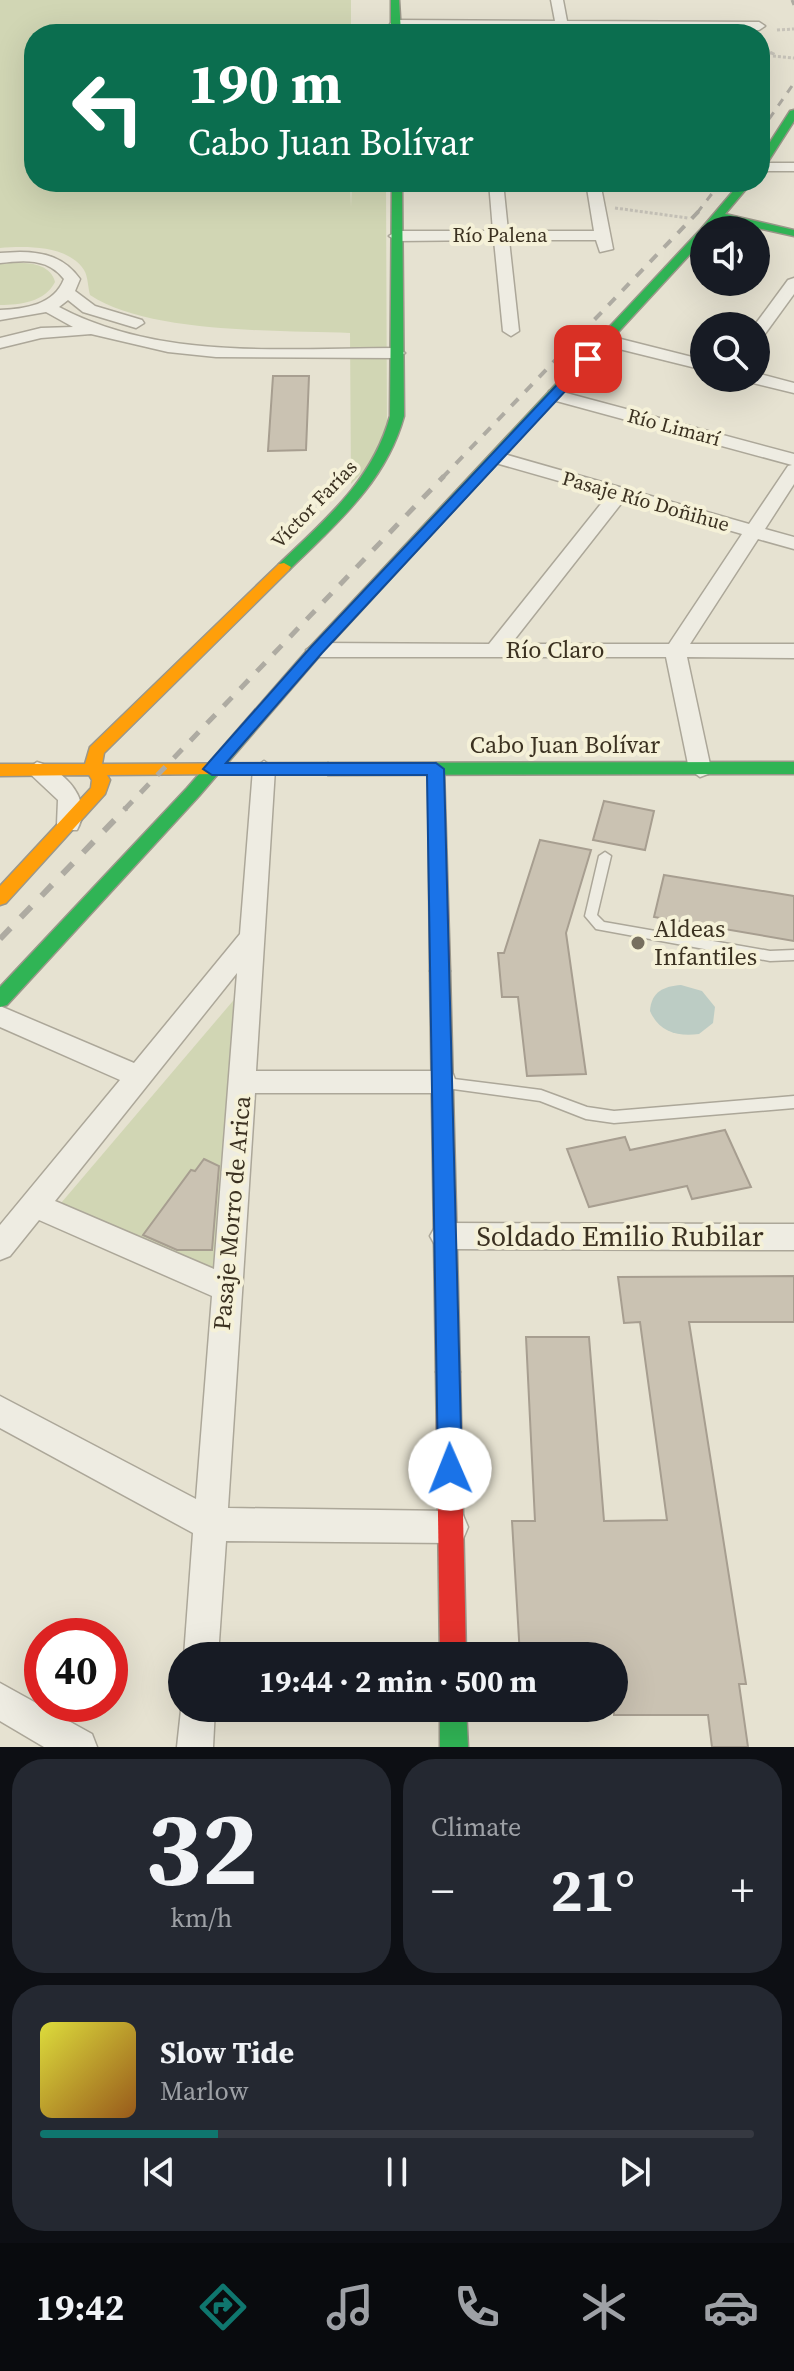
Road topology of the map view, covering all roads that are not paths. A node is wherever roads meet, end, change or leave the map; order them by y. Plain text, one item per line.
1 (395, 0) edge
2 (557, 0) edge
3 (396, 24) edge
4 (562, 24) edge
5 (793, 117) edge
6 (770, 151) edge
7 (770, 166) edge
8 (794, 167) edge
9 (397, 192) edge
10 (497, 192) edge
11 (595, 192) edge
12 (738, 192) edge
13 (718, 216) edge
14 (770, 231) edge
15 (794, 233) edge
16 (502, 235) junction
17 (397, 236) junction
18 (690, 247) edge
19 (0, 258) edge
20 (794, 283) edge
21 (67, 292) junction
22 (46, 306) junction
23 (3, 316) edge
24 (770, 316) edge
25 (511, 331) dead end
26 (104, 332) junction
27 (605, 340) junction
28 (0, 343) edge
29 (273, 345) junction
30 (397, 346) junction
31 (690, 361) edge
32 (770, 382) edge
33 (794, 388) edge
34 (555, 395) junction
35 (498, 458) junction
36 (794, 460) edge
37 (794, 470) edge
38 (620, 493) junction
39 (753, 532) junction
40 (794, 543) edge
41 (316, 650) junction
42 (495, 650) junction
43 (675, 651) junction
44 (794, 651) edge
45 (794, 768) edge
46 (212, 769) junction
47 (264, 769) junction
48 (436, 769) junction
49 (700, 769) junction
50 (0, 770) edge
51 (37, 770) junction
52 (97, 774) junction
53 (69, 824) junction
54 (605, 856) dead end
55 (1, 896) edge
56 (253, 935) junction
57 (794, 955) edge
58 (0, 1000) edge
59 (0, 1016) edge
60 (138, 1076) junction
61 (242, 1082) junction
62 (443, 1082) junction
63 (794, 1102) edge
64 (34, 1205) junction
65 (445, 1236) junction
66 (794, 1237) edge
67 (0, 1247) edge
68 (225, 1288) junction
69 (0, 1411) edge
70 (209, 1524) junction
71 (451, 1527) junction
72 (202, 1642) edge
73 (453, 1642) edge
74 (0, 1701) edge
75 (196, 1722) edge
76 (453, 1722) edge
77 (79, 1747) edge
78 (195, 1747) edge
79 (454, 1747) edge

1 - 3 street
2 - 4 street
5 - 6 street
7 - 8 street
9 - 17 street, Víctor Farías
10 - 16 street
11 - 16 street, Río Palena
12 - 13 street
14 - 15 street
16 - 17 street, Río Palena
16 - 25 street
17 - 30 street, Víctor Farías
18 - 27 street
19 - 21 street
20 - 24 street
21 - 22 street
21 - 29 street
22 - 23 street
22 - 26 street
26 - 28 street
26 - 29 street
27 - 31 street
27 - 34 street
29 - 30 street
30 - 52 street, Víctor Farías
32 - 33 street
34 - 35 street
34 - 36 street, Río Limarí
35 - 38 street, Pasaje Río Doñihue
35 - 41 street
37 - 39 street
38 - 39 street, Pasaje Río Doñihue
38 - 42 street
39 - 40 street, Pasaje Río Doñihue
39 - 43 street
41 - 42 street, Río Claro
41 - 46 street
42 - 43 street, Río Claro
43 - 44 street, Río Claro
43 - 49 street
45 - 49 street, Cabo Juan Bolívar
46 - 47 street, Cabo Juan Bolívar
46 - 52 street, Cabo Juan Bolívar
46 - 58 street
47 - 48 street, Cabo Juan Bolívar
47 - 56 street, Pasaje Morro de Arica
48 - 49 street, Cabo Juan Bolívar
48 - 62 street
50 - 51 street, Cabo Juan Bolívar
51 - 52 street, Cabo Juan Bolívar
51 - 53 street
52 - 53 street, Víctor Farías
53 - 55 street, Víctor Farías
54 - 57 lane
56 - 60 street
56 - 61 street, Pasaje Morro de Arica
59 - 60 street
60 - 64 street
61 - 62 street
61 - 68 street, Pasaje Morro de Arica
62 - 63 lane
62 - 65 street
64 - 67 street
64 - 68 street
65 - 66 street, Soldado Emilio Rubilar
65 - 71 street
68 - 70 street, Pasaje Morro de Arica
69 - 70 street
70 - 71 street
70 - 72 street, Pasaje Morro de Arica
71 - 73 street
74 - 77 street
75 - 78 street
76 - 79 street

